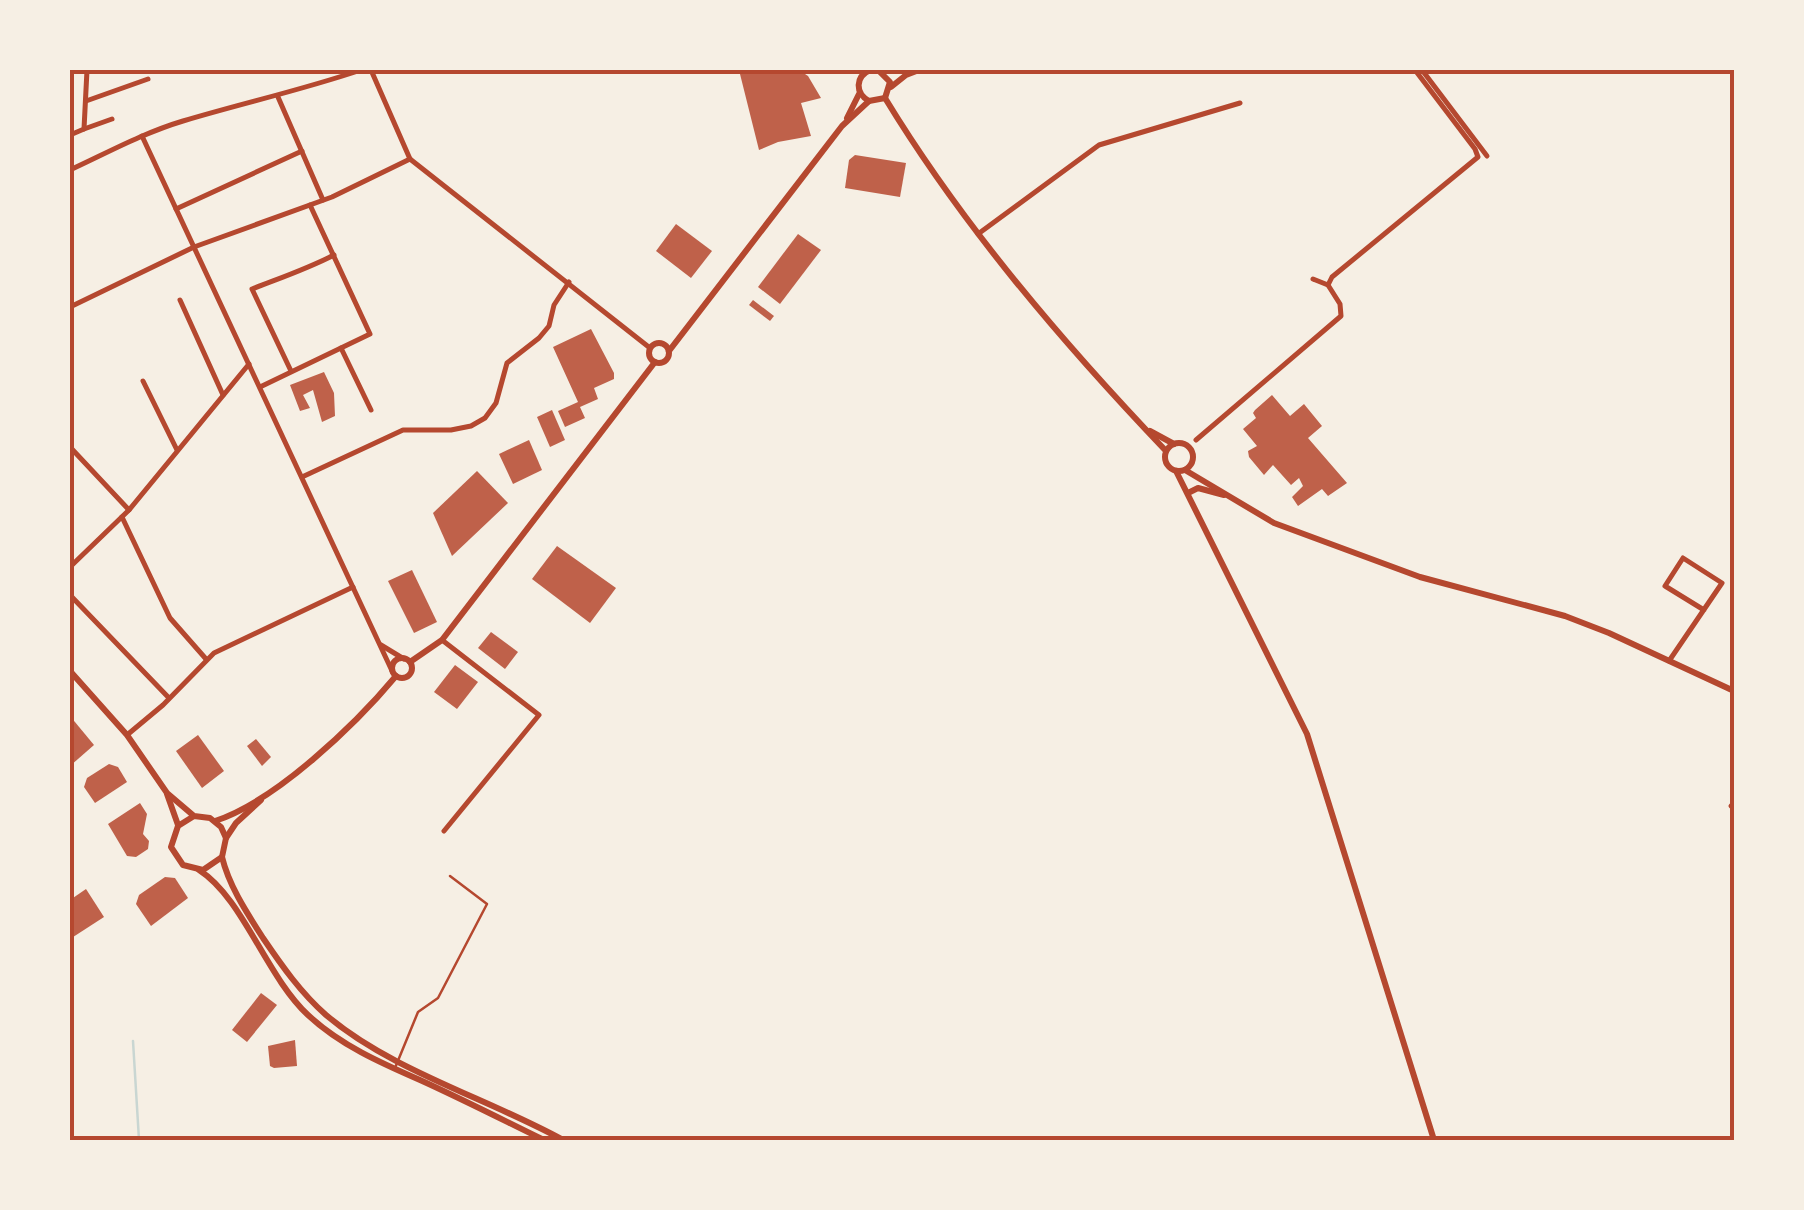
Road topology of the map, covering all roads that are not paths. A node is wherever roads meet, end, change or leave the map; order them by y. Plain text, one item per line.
1 (87, 70) edge
2 (361, 70) edge
3 (371, 70) edge
4 (870, 70) edge
5 (919, 70) edge
6 (1418, 70) edge
7 (882, 72) edge
8 (859, 74) edge
9 (906, 75) junction
10 (148, 79) dead end
11 (890, 87) junction
12 (860, 92) junction
13 (278, 97) junction
14 (885, 98) junction
15 (869, 101) junction
16 (86, 102) junction
17 (1240, 103) dead end
18 (112, 119) dead end
19 (842, 126) junction
20 (84, 129) junction
21 (70, 135) edge
22 (142, 136) junction
23 (302, 151) junction
24 (1478, 157) junction
25 (410, 159) junction
26 (70, 170) edge
27 (322, 200) junction
28 (310, 204) junction
29 (176, 209) junction
30 (978, 234) junction
31 (194, 247) junction
32 (334, 256) junction
33 (1313, 279) dead end
34 (569, 282) junction
35 (1328, 285) junction
36 (180, 300) dead end
37 (70, 307) edge
38 (678, 336) junction
39 (662, 342) junction
40 (342, 348) junction
41 (650, 348) junction
42 (670, 350) junction
43 (656, 362) junction
44 (249, 364) junction
45 (291, 372) junction
46 (143, 381) dead end
47 (260, 387) junction
48 (223, 394) junction
49 (371, 410) dead end
50 (1141, 424) junction
51 (1196, 440) junction
52 (1174, 444) junction
53 (1184, 444) junction
54 (70, 447) edge
55 (177, 450) junction
56 (1166, 451) junction
57 (1192, 451) junction
58 (1184, 468) junction
59 (302, 477) junction
60 (1224, 494) junction
61 (1188, 496) junction
62 (129, 510) junction
63 (122, 517) junction
64 (70, 567) edge
65 (353, 587) junction
66 (70, 595) edge
67 (1704, 610) junction
68 (442, 640) junction
69 (379, 643) junction
70 (206, 660) junction
71 (407, 660) junction
72 (1670, 661) junction
73 (70, 671) edge
74 (394, 674) junction
75 (1734, 691) edge
76 (168, 698) junction
77 (127, 735) junction
78 (273, 789) junction
79 (167, 793) junction
80 (194, 816) junction
81 (214, 821) junction
82 (178, 826) junction
83 (444, 832) dead end
84 (226, 838) junction
85 (222, 857) junction
86 (200, 870) junction
87 (450, 876) dead end
88 (398, 1061) junction
89 (394, 1069) junction
90 (544, 1140) edge
91 (563, 1140) edge
92 (1434, 1140) edge

1 - 16 street
2 - 13 street
3 - 25 street
4 - 8 main road
5 - 9 main road
6 - 24 street
6 - 24 street
7 - 9 main road
7 - 11 main road
8 - 12 main road
9 - 11 main road
10 - 16 street
11 - 14 main road
12 - 15 main road
12 - 19 main road
13 - 22 street
13 - 23 street
14 - 15 main road
14 - 30 main road
15 - 19 main road
16 - 20 street
17 - 30 street
18 - 20 street
19 - 38 main road
20 - 21 street
22 - 26 street
22 - 29 street
23 - 27 street
23 - 29 street
24 - 35 street
25 - 27 street
25 - 34 street
27 - 28 street
28 - 31 street
28 - 32 street
29 - 31 street
30 - 50 main road
31 - 37 street
31 - 44 street
32 - 40 street
32 - 45 street
33 - 35 street
34 - 41 street
34 - 59 street
35 - 51 street
36 - 48 street
38 - 39 main road
38 - 42 main road
39 - 41 main road
39 - 42 main road
40 - 45 street
40 - 49 street
41 - 43 main road
42 - 43 main road
43 - 68 main road
44 - 47 street
44 - 48 street
45 - 47 street
46 - 55 street
47 - 59 street
48 - 55 street
50 - 52 main road
50 - 56 main road
51 - 53 main road
51 - 57 main road
52 - 53 main road
52 - 56 main road
53 - 57 main road
54 - 62 street
55 - 62 street
56 - 58 main road
57 - 58 main road
58 - 60 main road
58 - 61 main road
59 - 65 street
60 - 61 main road
60 - 72 main road
61 - 92 main road
62 - 63 street
63 - 64 street
63 - 70 street
65 - 69 street
65 - 70 street
66 - 76 street
67 - 67 street
67 - 72 street
68 - 71 main road
68 - 83 street
69 - 71 street
69 - 74 street
70 - 76 street
71 - 74 main road
71 - 74 main road
72 - 75 main road
73 - 77 main road
74 - 78 main road
76 - 77 street
77 - 79 main road
78 - 81 main road
78 - 84 main road
79 - 80 main road
79 - 82 main road
80 - 81 main road
80 - 82 main road
81 - 84 main road
82 - 86 main road
84 - 85 main road
85 - 86 main road
85 - 88 main road
86 - 89 main road
87 - 88 lane
88 - 89 lane
88 - 91 main road
89 - 90 main road

